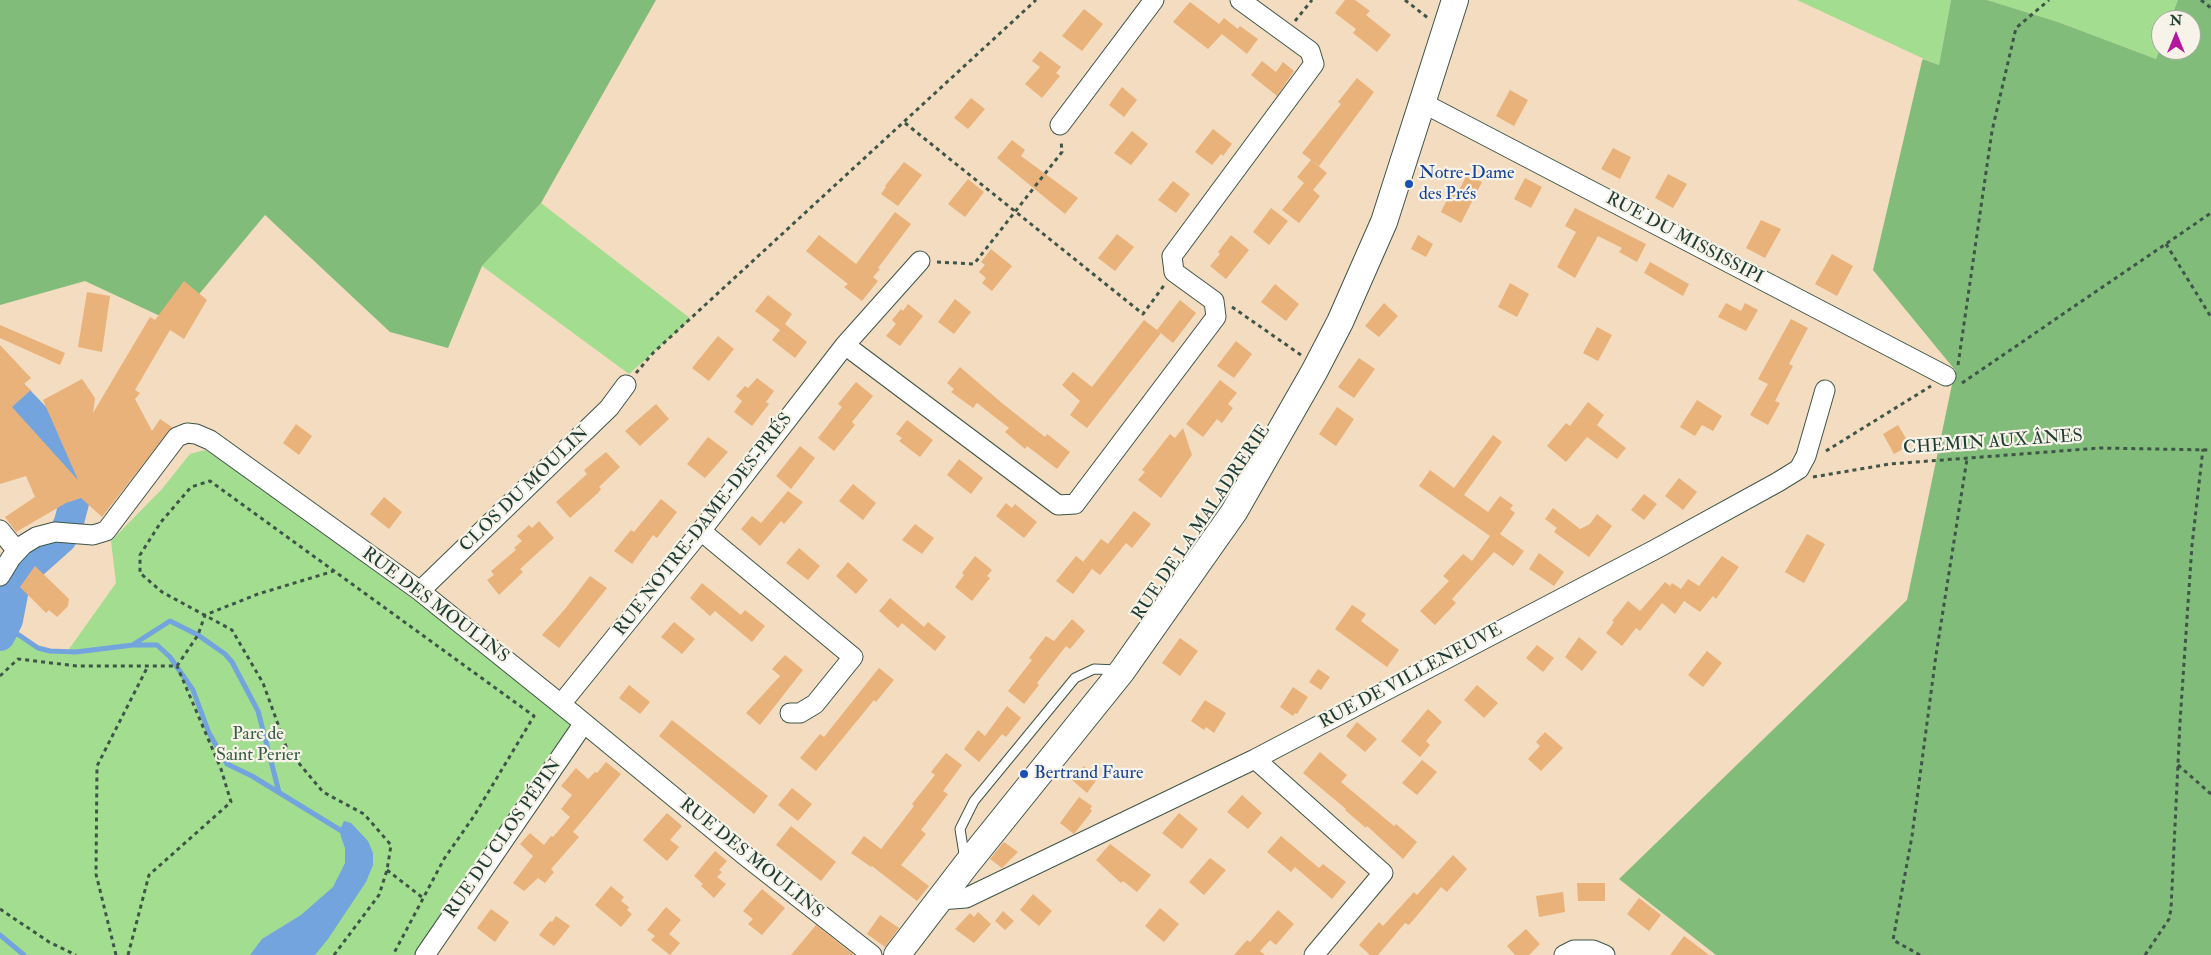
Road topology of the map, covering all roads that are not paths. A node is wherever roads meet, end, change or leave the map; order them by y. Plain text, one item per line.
1 (1154, 0) edge
2 (1240, 0) edge
3 (1455, 0) edge
4 (1423, 103) junction
5 (1060, 125) road end
6 (920, 261) road end
7 (845, 345) junction
8 (1951, 373) road end
9 (626, 385) road end
10 (1826, 390) dead end
11 (0, 530) edge
12 (701, 531) junction
13 (17, 551) junction
14 (0, 576) edge
15 (420, 591) junction
16 (561, 704) junction
17 (790, 713) dead end
18 (584, 723) junction
19 (1255, 759) junction
20 (939, 900) junction
21 (425, 955) edge
22 (872, 955) edge
23 (897, 955) edge
24 (1314, 955) edge
25 (1564, 955) edge
26 (1605, 955) edge

1 - 5 street
2 - 7 street
3 - 4 main road, RUE DE LA MALADRERIE
4 - 8 street, RUE DU MISSISSIPI
4 - 20 main road, RUE DE LA MALADRERIE
6 - 7 street, RUE NOTRE-DAME-DES-PRÉS
7 - 12 street, RUE NOTRE-DAME-DES-PRÉS
9 - 15 street, CLOS DU MOULIN
10 - 19 street, RUE DE VILLENEUVE
11 - 13 street
12 - 16 street, RUE NOTRE-DAME-DES-PRÉS
12 - 17 street
13 - 14 street, RUE DES MOULINS
13 - 15 street, RUE DES MOULINS
15 - 16 street, RUE DES MOULINS
16 - 18 street, RUE DES MOULINS
18 - 21 street, RUE DU CLOS PÉPIN
18 - 22 street, RUE DES MOULINS
19 - 20 street, RUE DE VILLENEUVE
19 - 24 street
20 - 23 main road, RUE DE LA MALADRERIE
25 - 26 street

